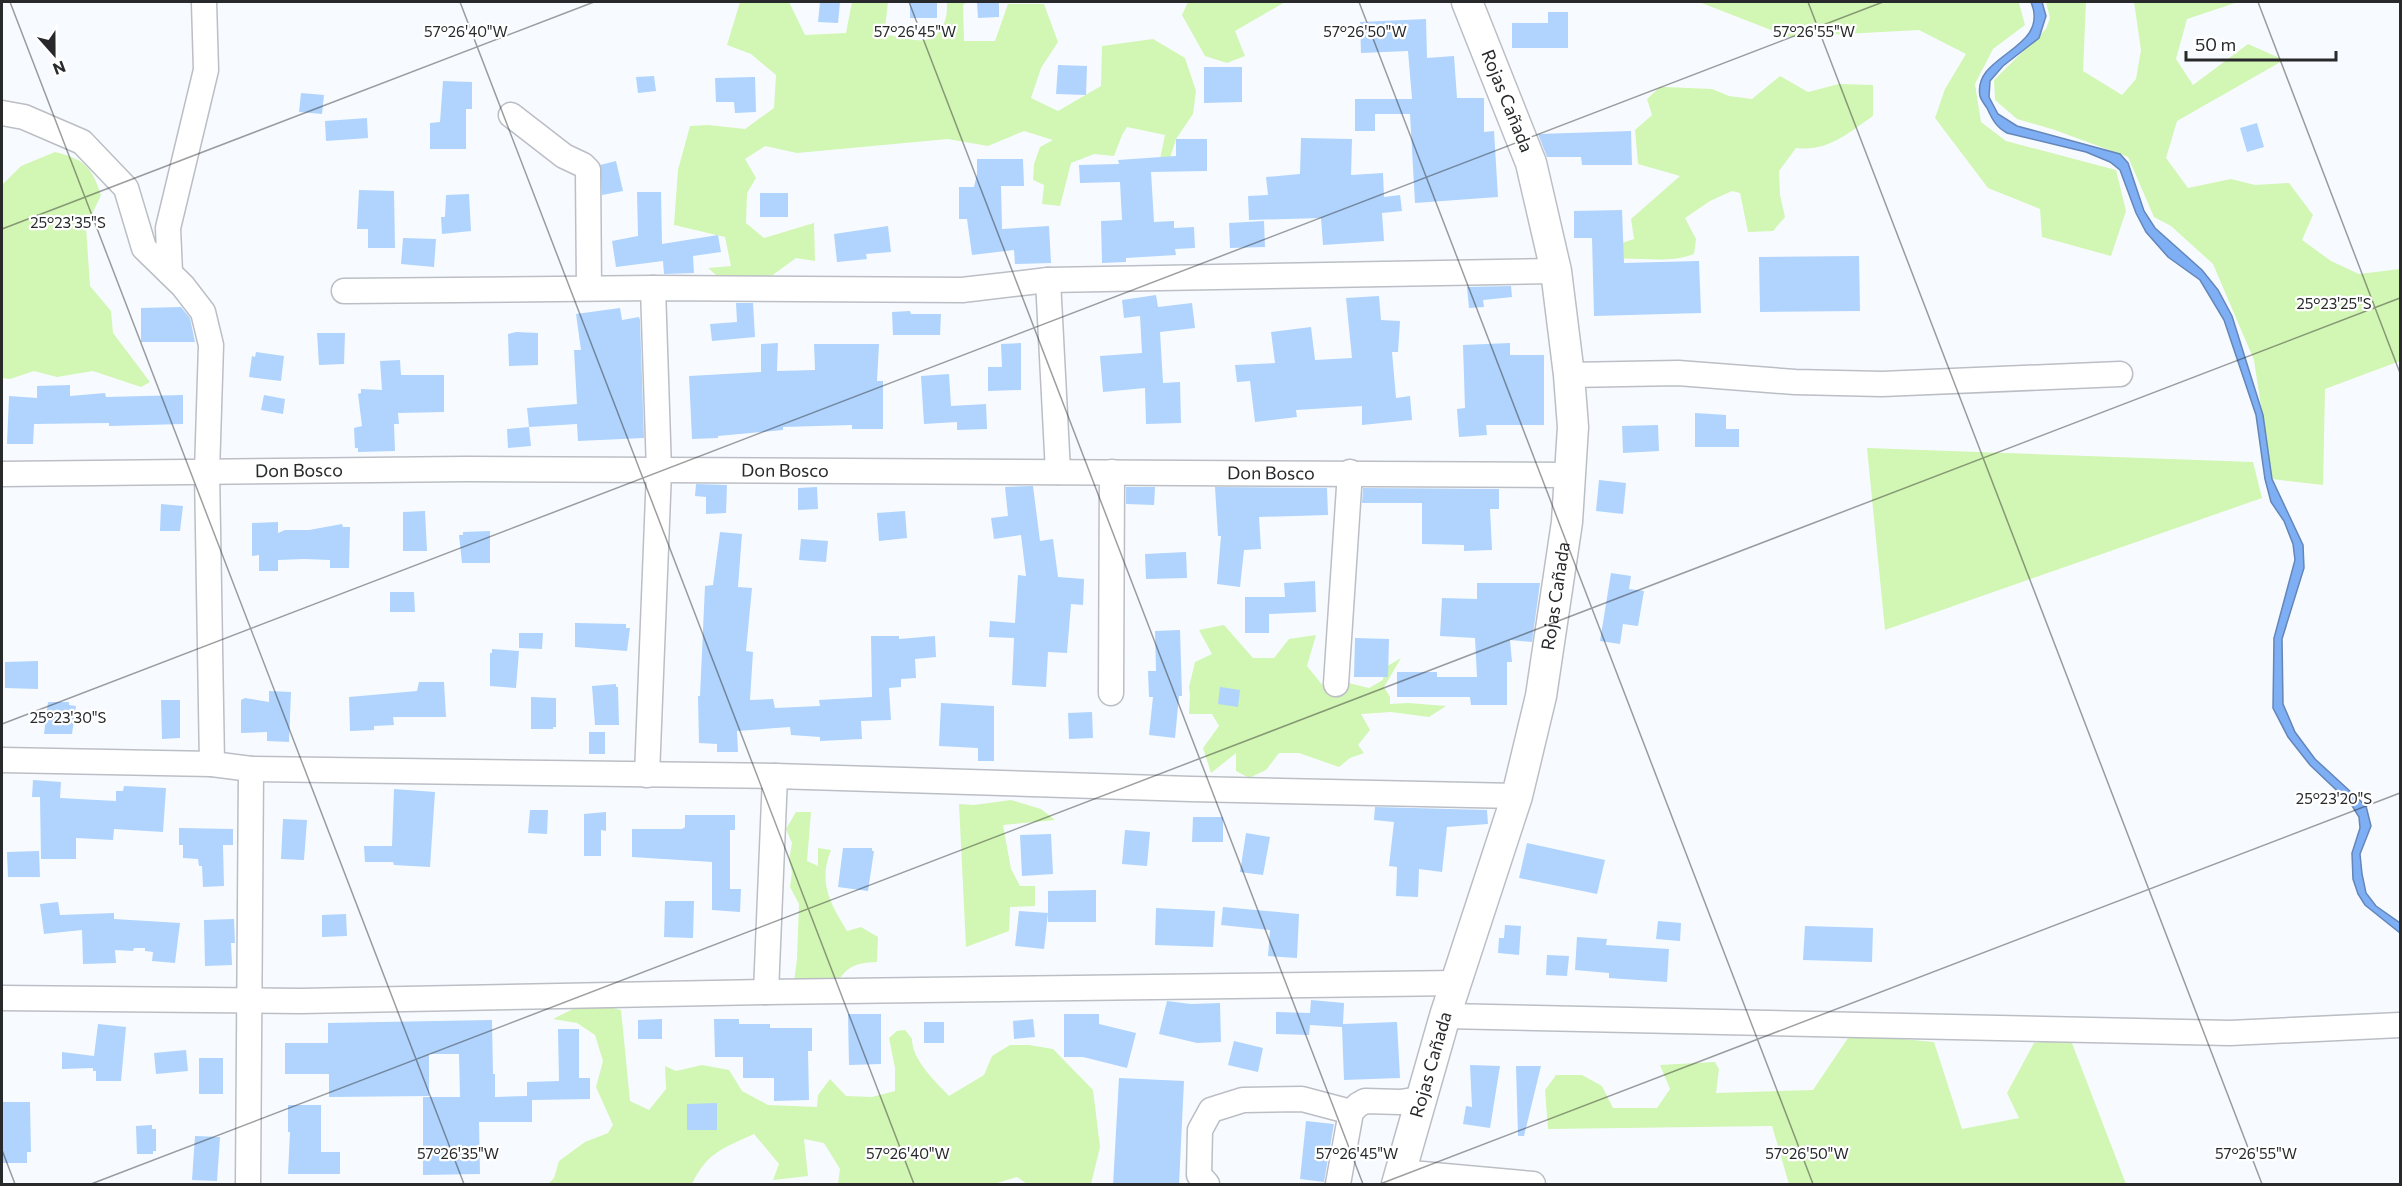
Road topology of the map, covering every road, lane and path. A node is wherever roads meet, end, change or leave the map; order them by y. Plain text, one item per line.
1 (204, 2) edge
2 (1467, 2) edge
3 (2, 113) edge
4 (511, 115) dead end
5 (1556, 271) junction
6 (170, 273) junction
7 (1048, 280) junction
8 (589, 288) junction
9 (653, 288) junction
10 (344, 291) dead end
11 (1569, 375) junction
12 (2120, 375) dead end
13 (659, 471) junction
14 (207, 472) junction
15 (1058, 472) junction
16 (1112, 472) junction
17 (1350, 472) junction
18 (2, 474) edge
19 (1569, 475) junction
20 (1336, 684) dead end
21 (1111, 693) dead end
22 (2, 760) edge
23 (212, 764) junction
24 (251, 769) junction
25 (647, 775) junction
26 (775, 776) junction
27 (1517, 796) junction
28 (1456, 983) junction
29 (765, 992) junction
30 (2, 998) edge
31 (248, 999) junction
32 (1444, 1016) junction
33 (2400, 1024) edge
34 (1420, 1099) junction
35 (1352, 1112) junction
36 (1399, 1178) edge
37 (1533, 1184) edge
38 (248, 1185) edge
39 (1207, 1185) edge
40 (1338, 1185) edge

1 - 6 street
2 - 5 main road, Rojas Cañada
3 - 6 street
4 - 8 street
5 - 7 street
5 - 11 main road, Rojas Cañada
6 - 14 street
7 - 9 street
7 - 15 street
8 - 9 street
8 - 10 street
9 - 13 street
11 - 12 street
11 - 19 main road, Rojas Cañada
13 - 14 street, Don Bosco
13 - 15 street, Don Bosco
13 - 25 street
14 - 18 street, Don Bosco
14 - 23 street
15 - 16 street, Don Bosco
16 - 17 street, Don Bosco
16 - 21 street
17 - 19 street, Don Bosco
17 - 20 street
19 - 27 main road, Rojas Cañada
22 - 23 street
23 - 24 street
24 - 25 street
24 - 31 street
25 - 26 street
26 - 27 street
26 - 29 street
27 - 28 main road, Rojas Cañada
28 - 29 street
28 - 32 main road, Rojas Cañada
29 - 31 street
30 - 31 street
31 - 38 street
32 - 33 street
32 - 34 main road, Rojas Cañada
34 - 35 street
34 - 36 main road, Rojas Cañada
35 - 39 street
35 - 40 street
36 - 37 street

